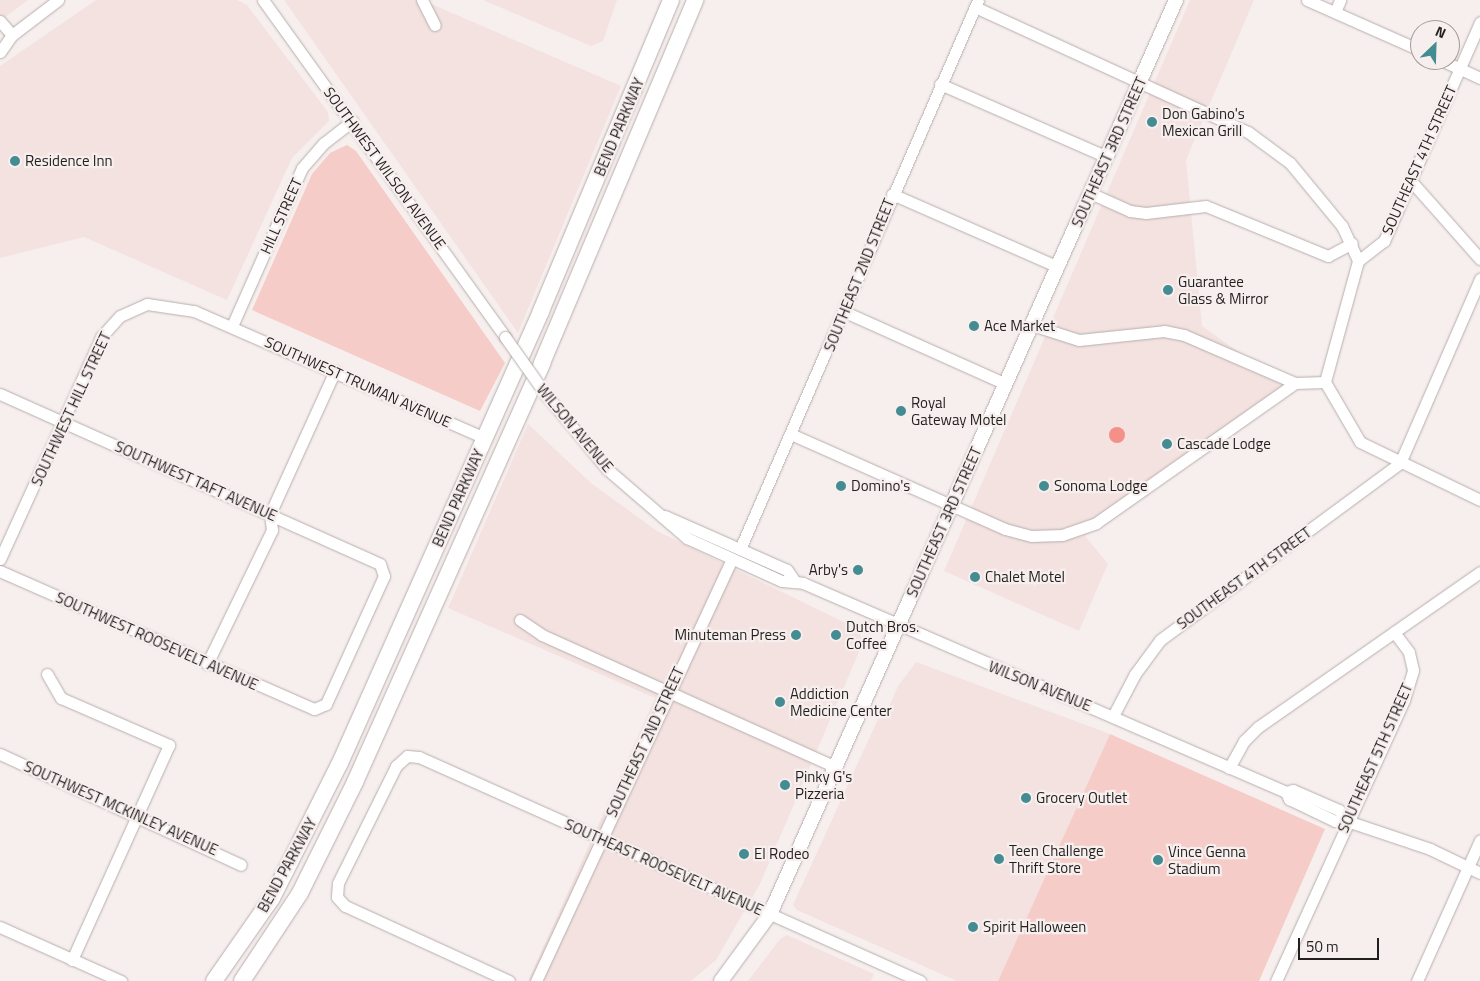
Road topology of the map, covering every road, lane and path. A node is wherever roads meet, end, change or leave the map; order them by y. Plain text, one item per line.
1 (58, 0) edge
2 (263, 0) edge
3 (422, 0) edge
4 (671, 0) edge
5 (695, 0) edge
6 (1176, 0) edge
7 (1307, 0) edge
8 (1340, 0) edge
9 (976, 4) edge
10 (1335, 12) junction
11 (0, 21) edge
12 (1480, 22) edge
13 (435, 25) dead end
14 (12, 35) junction
15 (0, 39) edge
16 (1410, 46) edge
17 (0, 52) edge
18 (1460, 66) edge
19 (1460, 68) edge
20 (1458, 70) edge
21 (1480, 78) edge
22 (1140, 83) junction
23 (940, 84) junction
24 (352, 121) junction
25 (1107, 157) junction
26 (1411, 181) junction
27 (1090, 193) junction
28 (892, 194) junction
29 (1352, 243) junction
30 (1480, 259) edge
31 (1358, 261) junction
32 (1058, 267) junction
33 (1480, 279) edge
34 (845, 312) junction
35 (1032, 325) junction
36 (232, 326) junction
37 (505, 337) joint
38 (335, 371) junction
39 (1325, 382) junction
40 (1295, 383) junction
41 (1006, 384) junction
42 (0, 394) edge
43 (63, 422) junction
44 (793, 435) junction
45 (485, 438) junction
46 (1400, 463) junction
47 (1480, 500) edge
48 (952, 505) junction
49 (654, 511) junction
50 (270, 514) junction
51 (666, 522) junction
52 (740, 549) junction
53 (0, 559) edge
54 (732, 559) junction
55 (0, 571) edge
56 (1480, 572) edge
57 (794, 580) junction
58 (520, 620) dead end
59 (898, 626) junction
60 (1394, 632) junction
61 (206, 664) junction
62 (47, 674) dead end
63 (668, 692) junction
64 (314, 709) joint
65 (1113, 716) junction
66 (0, 754) edge
67 (836, 767) junction
68 (1229, 768) junction
69 (137, 815) junction
70 (1347, 821) junction
71 (600, 838) junction
72 (1480, 840) edge
73 (240, 865) dead end
74 (1468, 867) junction
75 (1480, 873) edge
76 (770, 914) junction
77 (0, 927) edge
78 (72, 960) junction
79 (244, 979) edge
80 (121, 981) edge
81 (214, 981) edge
82 (509, 981) edge
83 (536, 981) edge
84 (721, 981) edge
85 (920, 981) edge
86 (1276, 981) edge
87 (1417, 981) edge

1 - 14 street
2 - 24 street, SOUTHWEST WILSON AVENUE
3 - 13 street
4 - 45 highway, BEND PARKWAY
5 - 79 highway, BEND PARKWAY
6 - 22 main road, SOUTHEAST 3RD STREET
7 - 10 street
8 - 10 street
9 - 22 street
9 - 23 street, SOUTHEAST 2ND STREET
10 - 16 street
11 - 14 street
12 - 18 street, SOUTHEAST 4TH STREET
14 - 15 street
14 - 17 street
19 - 21 street
20 - 26 street, SOUTHEAST 4TH STREET
22 - 25 main road, SOUTHEAST 3RD STREET
22 - 29 street
23 - 25 street
23 - 28 street, SOUTHEAST 2ND STREET
24 - 36 street, HILL STREET
24 - 37 street, SOUTHWEST WILSON AVENUE
25 - 27 main road, SOUTHEAST 3RD STREET
26 - 30 street
26 - 31 street, SOUTHEAST 4TH STREET
27 - 29 street
27 - 32 main road, SOUTHEAST 3RD STREET
28 - 32 street
28 - 34 street, SOUTHEAST 2ND STREET
29 - 31 street
31 - 39 street
32 - 35 main road, SOUTHEAST 3RD STREET
33 - 46 street
34 - 41 street
34 - 44 street, SOUTHEAST 2ND STREET
35 - 40 street
35 - 41 main road, SOUTHEAST 3RD STREET
36 - 38 street, SOUTHWEST TRUMAN AVENUE
36 - 43 street, SOUTHWEST HILL STREET
37 - 49 street, WILSON AVENUE, bridge
38 - 45 street, SOUTHWEST TRUMAN AVENUE
38 - 50 street
39 - 40 street
39 - 46 street
40 - 48 street
41 - 48 main road, SOUTHEAST 3RD STREET
42 - 43 street, SOUTHWEST TAFT AVENUE
43 - 50 street, SOUTHWEST TAFT AVENUE
43 - 53 street, SOUTHWEST HILL STREET
44 - 48 street
44 - 52 street, SOUTHEAST 2ND STREET
45 - 81 highway, BEND PARKWAY
46 - 47 street
46 - 65 street, SOUTHEAST 4TH STREET
48 - 59 main road, SOUTHEAST 3RD STREET
49 - 51 street, WILSON AVENUE
49 - 52 street, WILSON AVENUE
50 - 61 street
50 - 64 street, SOUTHWEST TAFT AVENUE
51 - 52 street
51 - 54 street, WILSON AVENUE
52 - 57 street, WILSON AVENUE
54 - 57 street, WILSON AVENUE
54 - 63 street, SOUTHEAST 2ND STREET
55 - 61 street, SOUTHWEST ROOSEVELT AVENUE
56 - 60 street
57 - 59 street, WILSON AVENUE
58 - 63 street
59 - 65 street, WILSON AVENUE
59 - 67 main road, SOUTHEAST 3RD STREET
60 - 68 street
60 - 70 street, SOUTHEAST 5TH STREET
61 - 64 street, SOUTHWEST ROOSEVELT AVENUE
62 - 69 street
63 - 67 street
63 - 71 street, SOUTHEAST 2ND STREET
65 - 68 street, WILSON AVENUE
66 - 69 street, SOUTHWEST MCKINLEY AVENUE
67 - 76 main road, SOUTHEAST 3RD STREET
68 - 70 street, WILSON AVENUE
69 - 73 street, SOUTHWEST MCKINLEY AVENUE
69 - 78 street
70 - 74 street, WILSON AVENUE
70 - 86 street, SOUTHEAST 5TH STREET
71 - 76 street, SOUTHEAST ROOSEVELT AVENUE
71 - 82 street, SOUTHEAST ROOSEVELT AVENUE
71 - 83 street, SOUTHEAST 2ND STREET
72 - 74 street
74 - 75 street, WILSON AVENUE
74 - 87 street
76 - 84 main road, SOUTHEAST 3RD STREET
76 - 85 street, SOUTHEAST ROOSEVELT AVENUE
77 - 78 street
78 - 80 street

